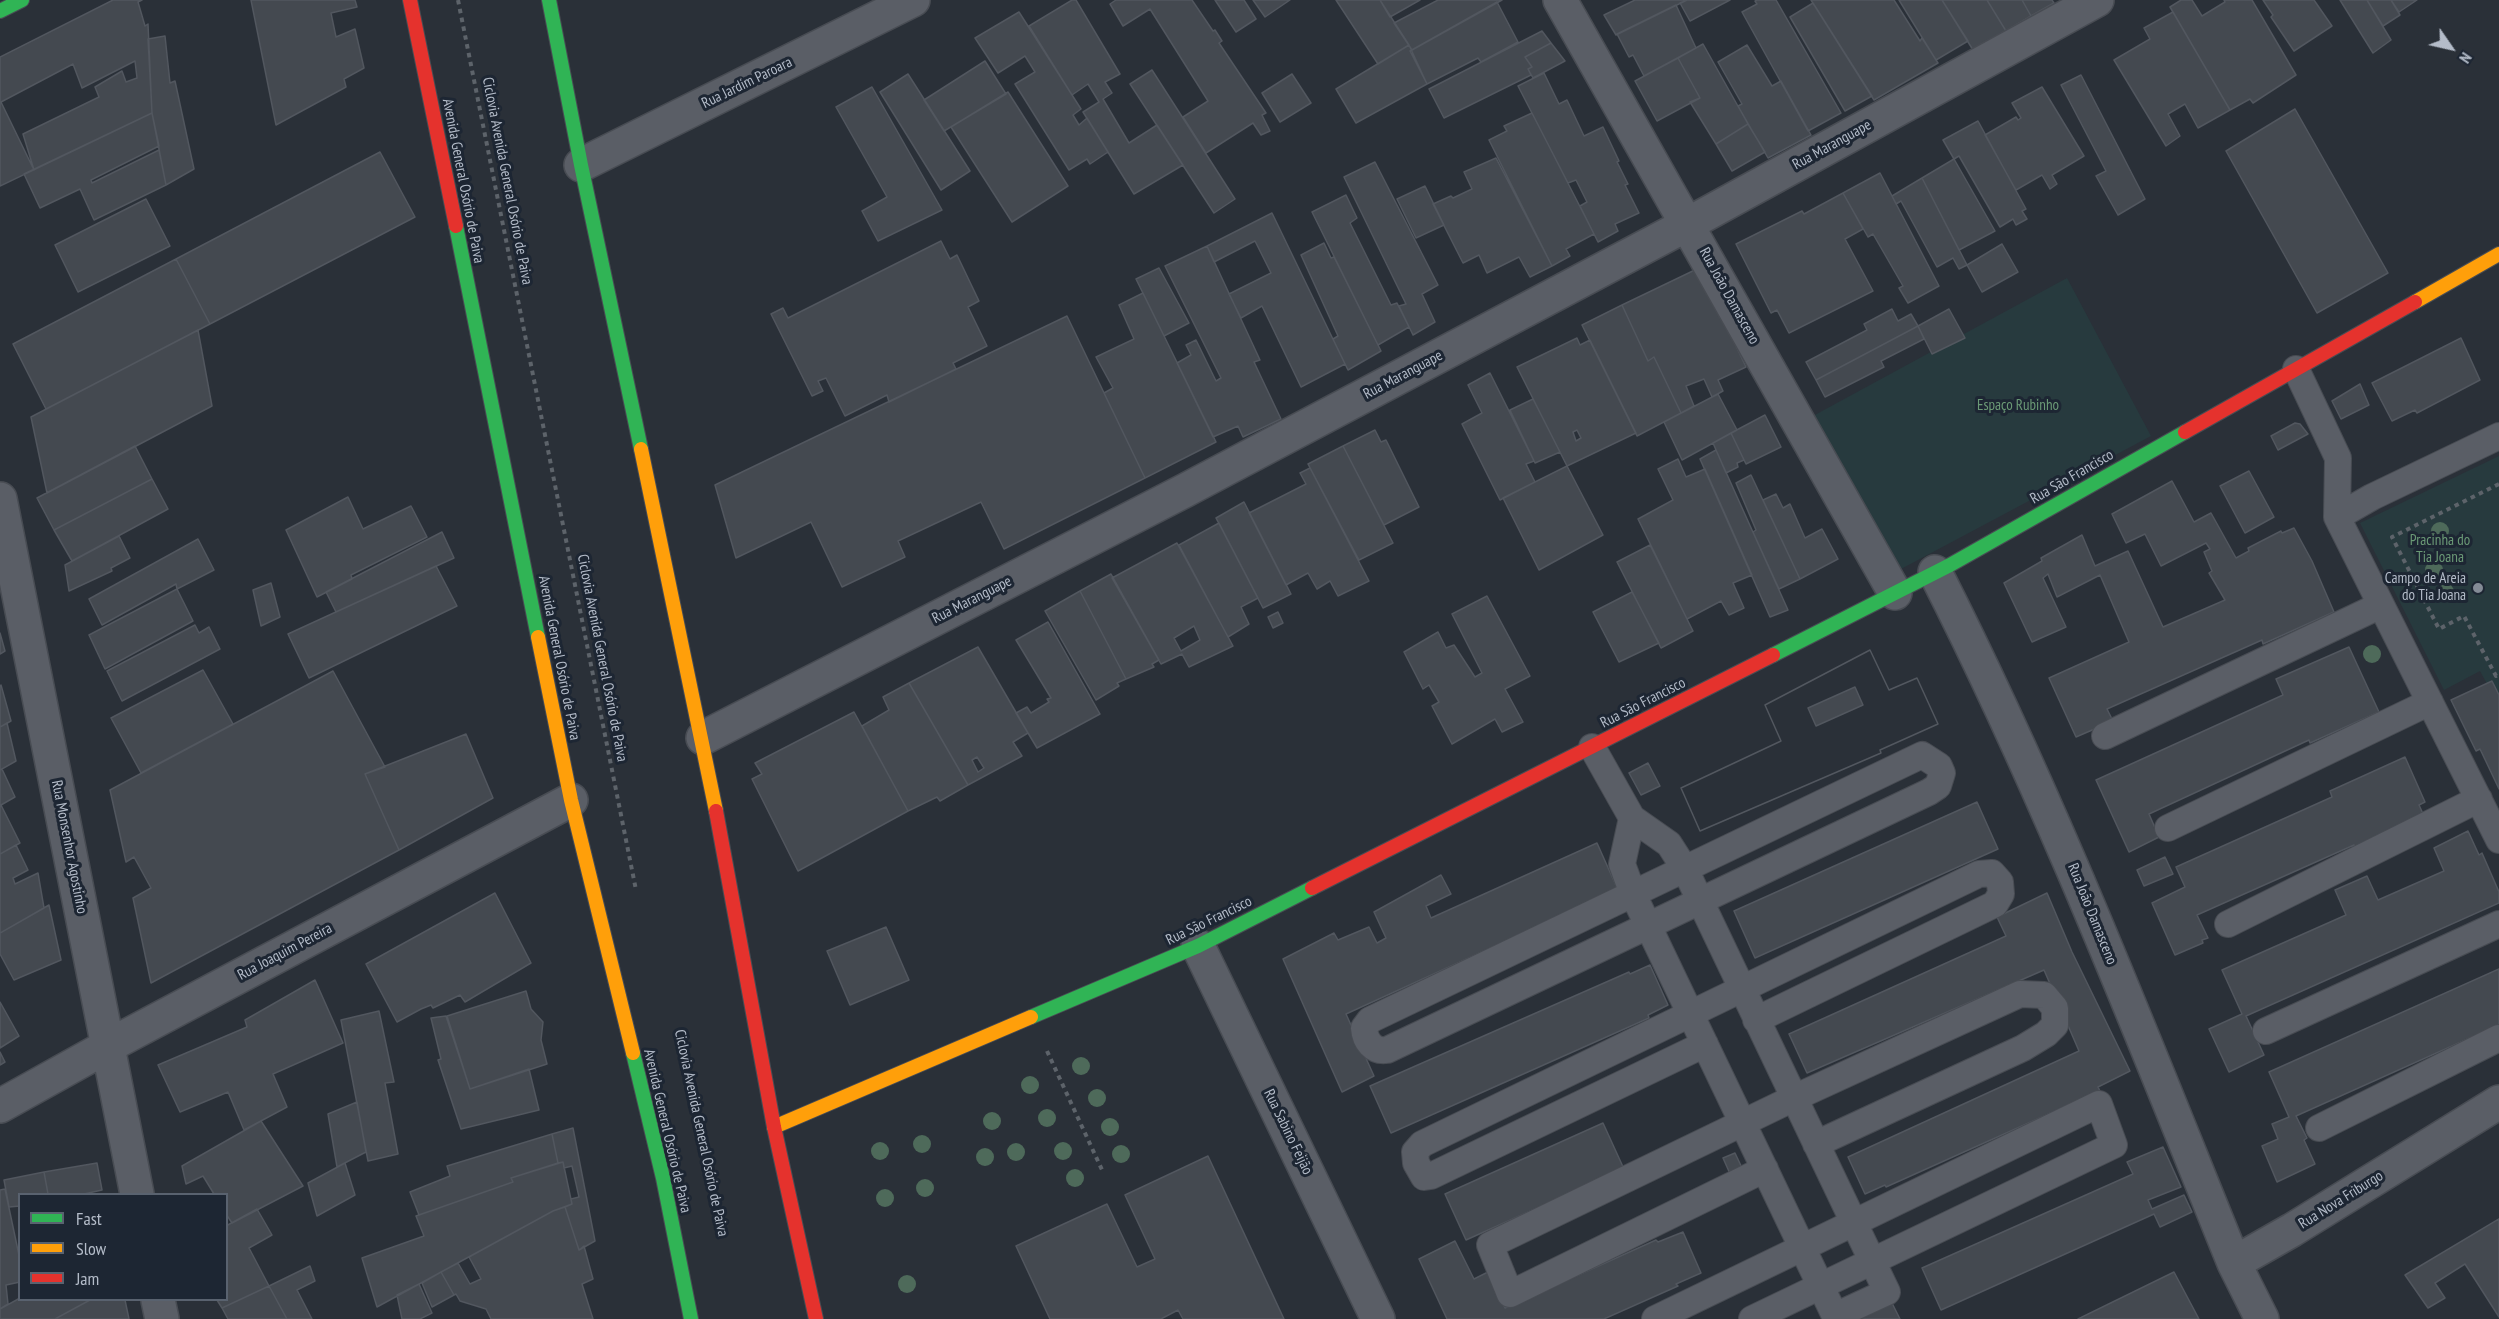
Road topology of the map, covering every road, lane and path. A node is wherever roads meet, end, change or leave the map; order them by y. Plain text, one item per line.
1 (22, 0) edge
2 (410, 0) edge
3 (458, 0) edge
4 (549, 0) edge
5 (913, 0) edge
6 (1560, 0) edge
7 (2097, 0) edge
8 (0, 11) edge
9 (581, 165) junction
10 (1688, 224) junction
11 (2499, 254) edge
12 (2296, 369) junction
13 (2499, 436) edge
14 (2499, 484) edge
15 (0, 500) edge
16 (2337, 517) junction
17 (1935, 572) junction
18 (1895, 593) junction
19 (2381, 605) junction
20 (2499, 674) edge
21 (2430, 702) junction
22 (2105, 736) dead end
23 (703, 738) junction
24 (1593, 747) junction
25 (2478, 799) junction
26 (571, 800) junction
27 (1632, 818) junction
28 (2168, 828) dead end
29 (2499, 840) edge
30 (1685, 869) junction
31 (637, 894) dead end
32 (1634, 894) junction
33 (1700, 902) junction
34 (2228, 924) dead end
35 (2499, 924) edge
36 (1649, 927) junction
37 (1198, 946) junction
38 (1742, 989) junction
39 (1690, 1014) junction
40 (1032, 1017) junction
41 (1756, 1020) junction
42 (2266, 1031) dead end
43 (2499, 1038) edge
44 (1705, 1044) junction
45 (108, 1046) junction
46 (1794, 1098) junction
47 (2499, 1102) edge
48 (0, 1106) edge
49 (1743, 1122) junction
50 (774, 1126) junction
51 (2319, 1128) dead end
52 (1816, 1144) junction
53 (1765, 1169) junction
54 (1102, 1172) dead end
55 (137, 1193) edge
56 (1854, 1222) junction
57 (1802, 1248) junction
58 (1872, 1261) junction
59 (2234, 1263) junction
60 (1821, 1286) junction
61 (158, 1301) edge
62 (162, 1319) edge
63 (691, 1319) edge
64 (816, 1319) edge
65 (1378, 1319) edge
66 (1655, 1319) edge
67 (1752, 1319) edge
68 (2262, 1319) edge

1 - 8 main road
2 - 26 main road, Avenida General Osório de Paiva
3 - 31 path, Ciclovia Avenida General Osório de Paiva
4 - 9 main road
5 - 9 street, Rua Jardim Paroara
6 - 10 street, Rua João Damasceno
7 - 10 street, Rua Maranguape
9 - 23 main road
10 - 18 street, Rua João Damasceno
10 - 23 street, Rua Maranguape
11 - 12 main road, Rua São Francisco
12 - 16 lane
12 - 17 main road, Rua São Francisco
13 - 16 lane
14 - 20 path
15 - 45 street, Rua Monsenhor Agostinho
16 - 19 lane
17 - 18 main road, Rua São Francisco
17 - 59 street, Rua João Damasceno
18 - 24 main road, Rua São Francisco
19 - 21 lane
19 - 22 lane
21 - 25 lane
21 - 28 lane
23 - 50 main road
24 - 27 lane
24 - 37 main road, Rua São Francisco
25 - 29 lane
25 - 34 lane
26 - 45 street, Rua Joaquim Pereira
26 - 63 main road, Avenida General Osório de Paiva
27 - 30 lane
27 - 32 lane
30 - 32 lane
30 - 33 lane
30 - 33 lane
32 - 36 lane
32 - 36 lane
33 - 36 lane
33 - 38 lane
35 - 42 lane
36 - 39 lane
37 - 40 main road, Rua São Francisco
37 - 65 street, Rua Sabino Feijão
38 - 39 lane
38 - 41 lane
38 - 41 lane
39 - 44 lane
39 - 44 lane
40 - 50 main road, Rua São Francisco
40 - 54 path
41 - 46 lane
43 - 51 lane
44 - 49 lane
45 - 48 street, Rua Joaquim Pereira
45 - 55 street, Rua Monsenhor Agostinho
46 - 49 lane
46 - 52 lane
46 - 52 lane
47 - 59 street, Rua Nova Friburgo
49 - 53 lane
49 - 53 lane
50 - 64 main road
52 - 56 lane
53 - 57 lane
56 - 57 lane
56 - 58 lane
56 - 58 lane
57 - 60 lane
57 - 66 lane
58 - 60 lane
58 - 60 lane
59 - 68 street
60 - 67 lane
61 - 62 street

